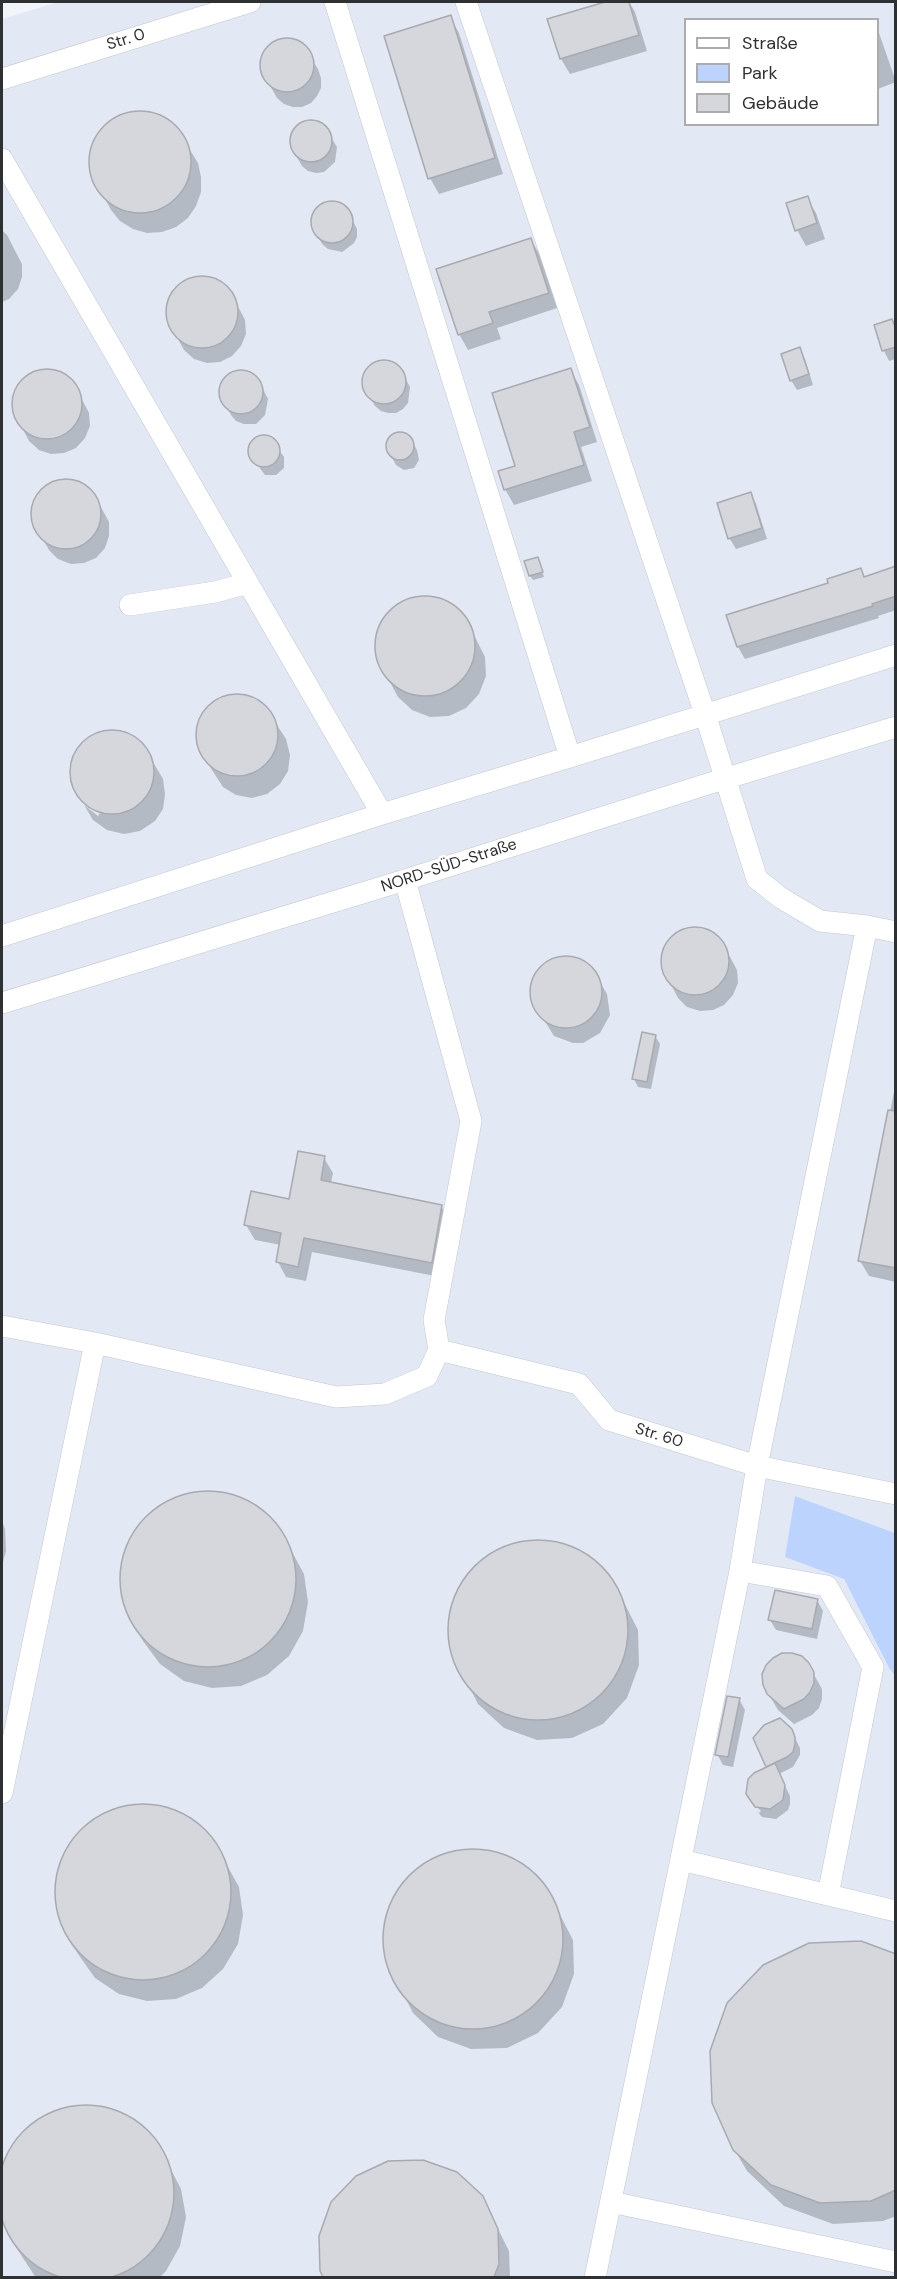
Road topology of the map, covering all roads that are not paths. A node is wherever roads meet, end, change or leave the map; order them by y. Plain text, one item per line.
1 (250, 2) edge
2 (335, 2) edge
3 (466, 2) edge
4 (2, 79) edge
5 (2, 159) edge
6 (248, 583) junction
7 (130, 605) dead end
8 (896, 655) edge
9 (705, 714) junction
10 (896, 727) edge
11 (570, 758) junction
12 (725, 779) junction
13 (382, 814) junction
14 (405, 880) junction
15 (867, 926) junction
16 (896, 932) edge
17 (2, 936) edge
18 (2, 1003) edge
19 (2, 1326) edge
20 (95, 1342) junction
21 (439, 1350) junction
22 (757, 1466) junction
23 (896, 1494) edge
24 (740, 1571) junction
25 (2, 1792) edge
26 (681, 1860) junction
27 (828, 1895) junction
28 (896, 1911) edge
29 (611, 2202) junction
30 (896, 2262) edge
31 (595, 2277) edge

1 - 4 lane, Str. 0
2 - 11 lane
3 - 9 lane
5 - 6 lane
6 - 7 lane
6 - 13 lane
8 - 9 lane
9 - 11 lane
9 - 12 lane
10 - 12 lane, NORD-SÜD-Straße
11 - 13 lane
12 - 14 lane, NORD-SÜD-Straße
12 - 15 lane
13 - 17 lane
14 - 18 lane, NORD-SÜD-Straße
14 - 21 lane
15 - 16 lane
15 - 22 lane
19 - 20 lane
20 - 21 lane
20 - 25 lane
21 - 22 lane, Str. 60
22 - 23 lane, Str. 60
22 - 24 lane
24 - 26 lane
24 - 27 lane
26 - 27 lane
26 - 29 lane
27 - 28 lane
29 - 30 lane
29 - 31 lane

